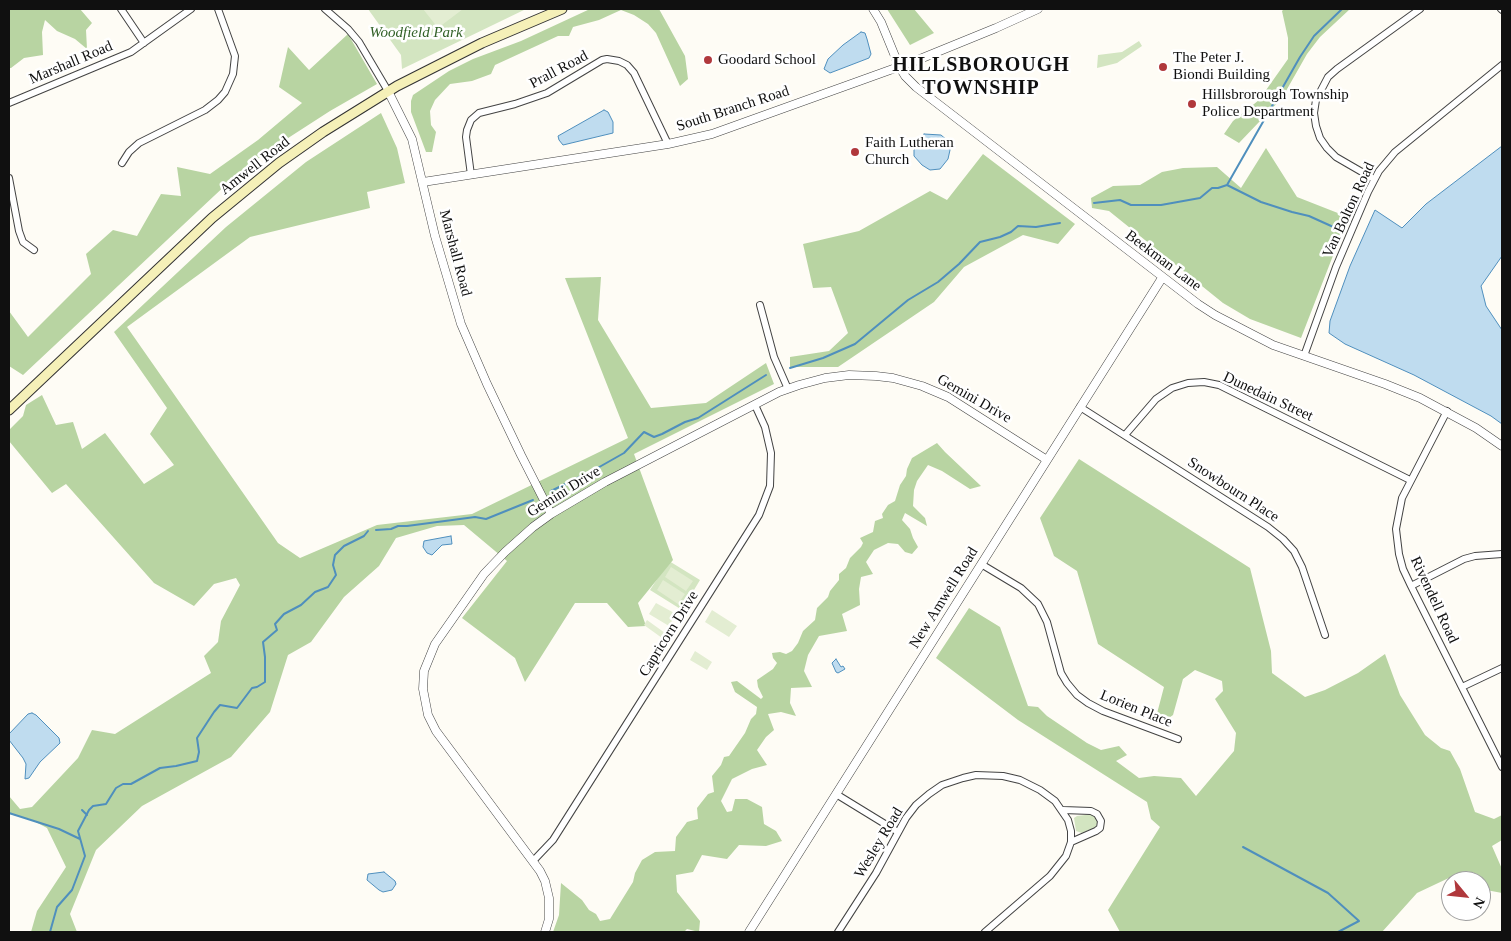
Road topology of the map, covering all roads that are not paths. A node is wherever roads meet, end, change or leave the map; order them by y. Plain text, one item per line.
1 (121, 9) edge
2 (191, 9) edge
3 (218, 9) edge
4 (325, 9) edge
5 (562, 9) edge
6 (873, 9) edge
7 (1038, 9) edge
8 (1420, 9) edge
9 (144, 42) junction
10 (1502, 65) edge
11 (899, 66) junction
12 (388, 91) junction
13 (9, 103) edge
14 (668, 144) junction
15 (122, 162) dead end
16 (471, 175) junction
17 (9, 178) edge
18 (1374, 179) junction
19 (423, 182) junction
20 (34, 250) dead end
21 (1162, 278) junction
22 (760, 305) dead end
23 (1304, 356) junction
24 (788, 389) junction
25 (755, 405) junction
26 (1080, 407) junction
27 (9, 410) edge
28 (1447, 411) junction
29 (1125, 435) junction
30 (1502, 446) edge
31 (1047, 460) junction
32 (1410, 480) junction
33 (551, 514) junction
34 (1502, 554) edge
35 (981, 564) junction
36 (1411, 586) junction
37 (1325, 635) dead end
38 (1502, 668) edge
39 (1462, 687) junction
40 (1178, 739) dead end
41 (1502, 767) edge
42 (836, 794) junction
43 (1063, 810) junction
44 (898, 832) junction
45 (1071, 842) junction
46 (534, 860) junction
47 (545, 932) edge
48 (749, 932) edge
49 (838, 932) edge
50 (985, 932) edge

1 - 9 street
2 - 9 street, Marshall Road
3 - 15 street
4 - 12 street, Marshall Road
5 - 12 main road, Amwell Road
6 - 11 street, Beekman Lane
7 - 11 street, South Branch Road
8 - 18 street
9 - 13 street, Marshall Road
10 - 18 street, Van Bolton Road
11 - 14 street, South Branch Road
11 - 21 street, Beekman Lane
12 - 19 street, Marshall Road
12 - 27 main road, Amwell Road
14 - 16 street, South Branch Road
14 - 16 street, Prall Road
16 - 19 street, South Branch Road
17 - 20 street
18 - 23 street, Van Bolton Road
19 - 33 street, Marshall Road
21 - 23 street, Beekman Lane
21 - 26 street, New Amwell Road
22 - 24 street
23 - 28 street, Beekman Lane
24 - 25 street, Gemini Drive
24 - 31 street, Gemini Drive
25 - 33 street, Gemini Drive
25 - 46 street, Capricorn Drive
26 - 29 street, Snowbourn Place
26 - 31 street, New Amwell Road
28 - 30 street, Beekman Lane
28 - 32 street, Rivendell Road
29 - 32 street, Dunedain Street
29 - 37 street, Snowbourn Place
31 - 35 street, New Amwell Road
32 - 36 street, Rivendell Road
33 - 46 street, Gemini Drive
34 - 36 street
35 - 40 street, Lorien Place
35 - 42 street, New Amwell Road
36 - 39 street, Rivendell Road
38 - 39 street
39 - 41 street, Rivendell Road
42 - 44 street
42 - 48 street, New Amwell Road
43 - 44 street, Wesley Road
43 - 45 street, Wesley Road
43 - 45 street
44 - 49 street, Wesley Road
45 - 50 street
46 - 47 street, Gemini Drive

